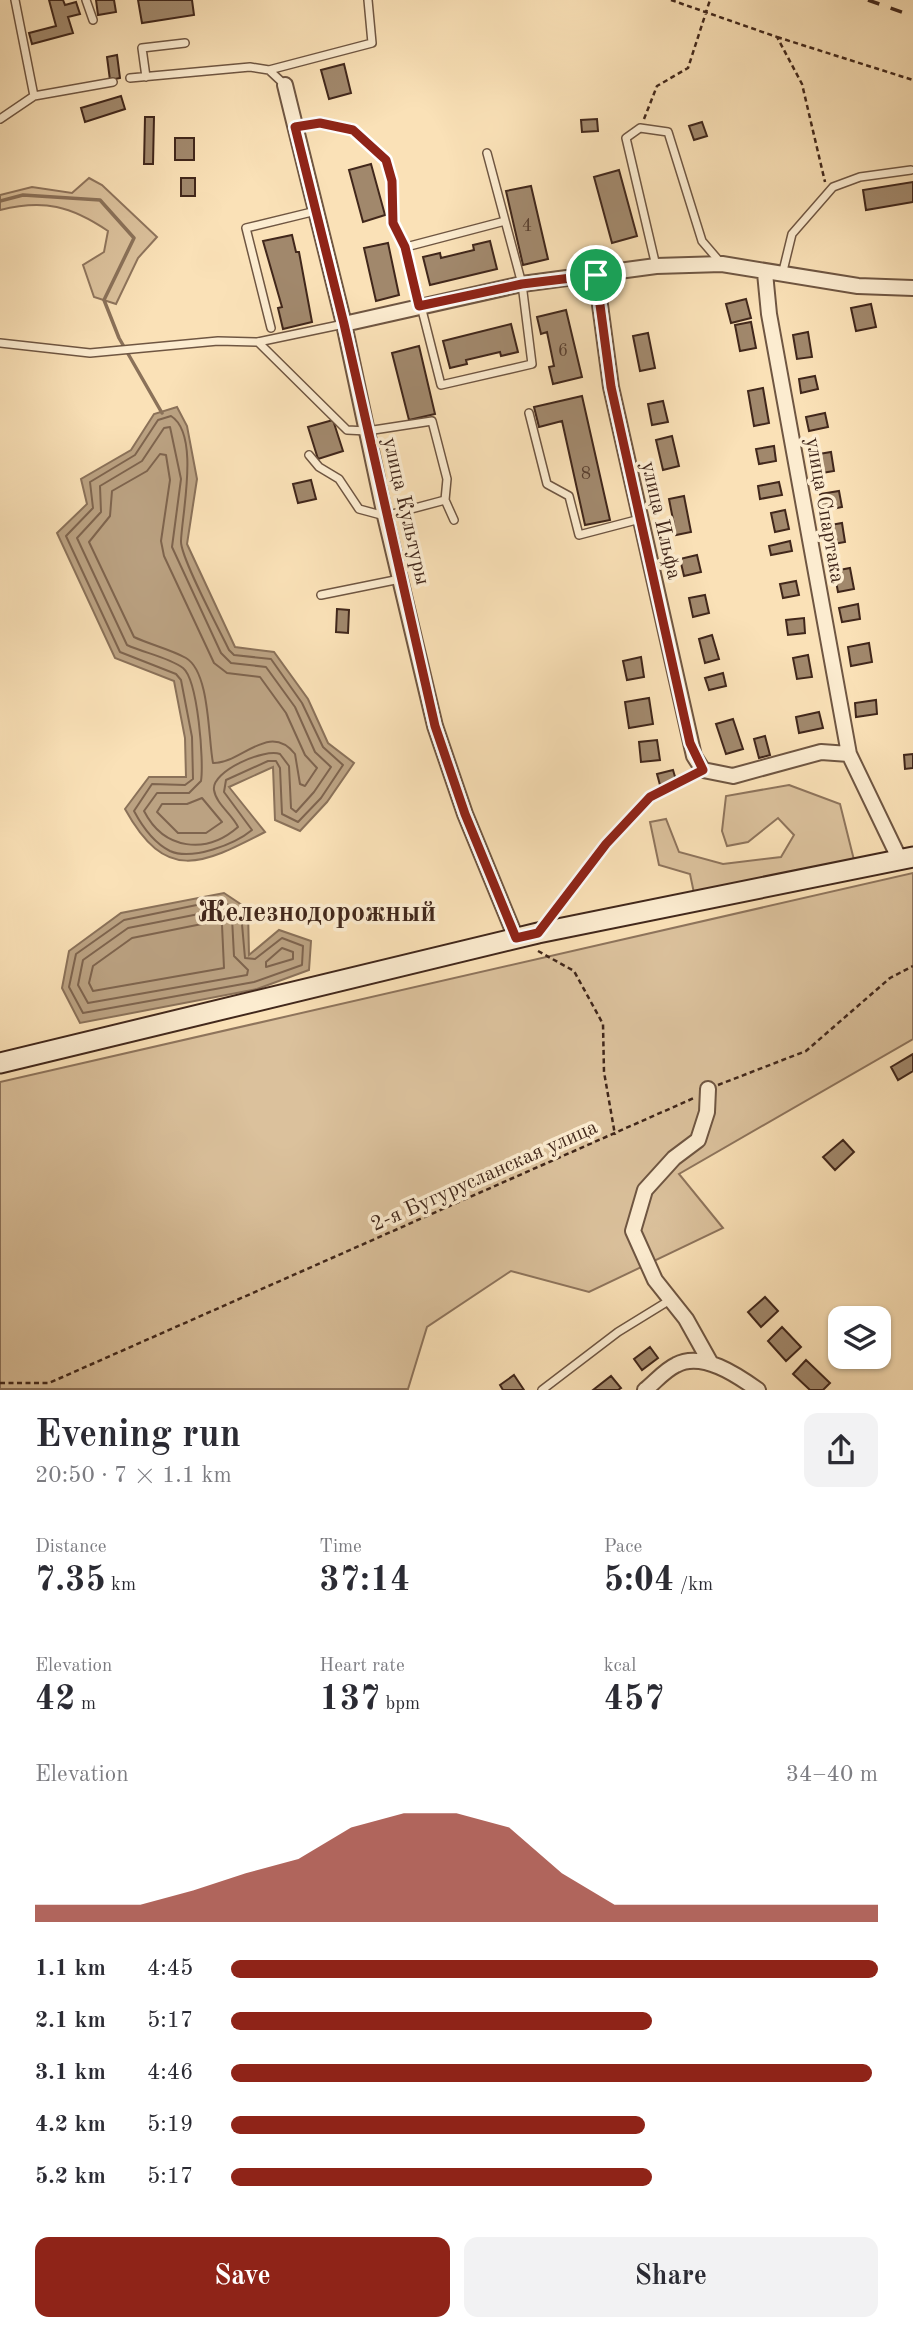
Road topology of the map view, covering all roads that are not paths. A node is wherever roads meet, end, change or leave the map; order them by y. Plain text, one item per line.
1 (15, 0) edge
2 (86, 0) edge
3 (368, 0) edge
4 (93, 20) dead end
5 (185, 43) dead end
6 (269, 70) junction
7 (146, 77) junction
8 (130, 78) dead end
9 (113, 82) dead end
10 (285, 85) joint
11 (34, 96) junction
12 (0, 119) edge
13 (295, 127) junction
14 (487, 153) dead end
15 (911, 170) dead end
16 (317, 210) junction
17 (505, 221) junction
18 (405, 247) junction
19 (722, 264) junction
20 (656, 266) junction
21 (765, 273) junction
22 (596, 275) junction
23 (782, 275) junction
24 (522, 284) junction
25 (913, 288) edge
26 (419, 306) junction
27 (344, 324) junction
28 (271, 328) dead end
29 (258, 342) junction
30 (0, 343) edge
31 (529, 413) dead end
32 (367, 431) junction
33 (310, 455) dead end
34 (446, 500) junction
35 (385, 516) junction
36 (640, 519) junction
37 (454, 520) dead end
38 (400, 579) junction
39 (321, 595) dead end
40 (849, 754) junction
41 (703, 770) junction
42 (906, 858) edge
43 (538, 933) junction
44 (516, 938) junction
45 (0, 1063) edge
46 (708, 1089) road end
47 (671, 1300) junction
48 (710, 1363) junction
49 (553, 1381) junction
50 (542, 1390) edge
51 (560, 1390) edge
52 (645, 1390) edge
53 (758, 1390) edge

1 - 11 lane
2 - 4 lane
3 - 6 lane
5 - 7 lane
6 - 7 lane
6 - 10 lane
7 - 8 lane
9 - 11 lane
10 - 13 street, улица Культуры
11 - 12 lane
13 - 16 street, улица Культуры
13 - 18 lane
14 - 17 lane
15 - 23 lane
16 - 27 street, улица Культуры
16 - 28 lane
17 - 18 lane
17 - 24 lane
18 - 26 lane
19 - 20 street
19 - 20 lane
19 - 21 street
20 - 22 street
21 - 23 street
21 - 40 street, улица Спартака
22 - 24 street
22 - 36 street, улица Ильфа
23 - 25 street
24 - 26 street
24 - 26 lane
26 - 27 street
27 - 29 lane
27 - 32 street, улица Культуры
29 - 30 lane
29 - 32 lane
31 - 36 lane
32 - 34 lane
32 - 35 street, улица Культуры
33 - 35 lane
34 - 35 lane
34 - 37 lane
35 - 38 street, улица Культуры
36 - 41 street, улица Ильфа
38 - 39 lane
38 - 44 street, улица Культуры
40 - 41 street
40 - 42 street, улица Спартака
41 - 43 lane
42 - 43 street
43 - 44 street
44 - 45 street
46 - 47 street
47 - 48 street
47 - 49 lane
48 - 52 street
48 - 53 street
49 - 50 lane
49 - 51 lane

